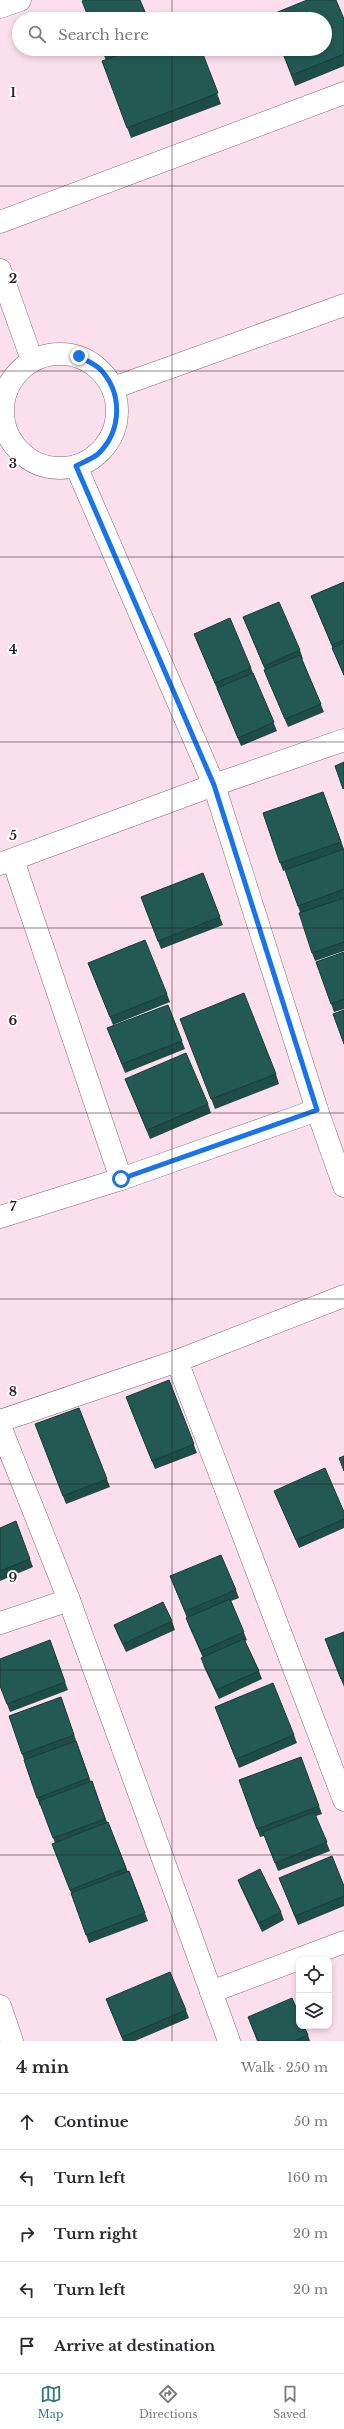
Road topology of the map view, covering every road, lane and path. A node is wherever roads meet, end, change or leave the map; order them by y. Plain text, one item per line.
1 (20, 0) edge
2 (0, 7) edge
3 (344, 93) edge
4 (0, 222) edge
5 (0, 270) edge
6 (344, 305) edge
7 (32, 360) junction
8 (113, 388) junction
9 (3, 431) edge
10 (76, 466) junction
11 (344, 740) edge
12 (214, 785) junction
13 (6, 862) edge
14 (317, 1110) junction
15 (121, 1179) junction
16 (344, 1186) edge
17 (0, 1216) edge
18 (344, 1296) edge
19 (177, 1361) junction
20 (0, 1421) edge
21 (0, 1426) edge
22 (69, 1600) junction
23 (0, 1623) edge
24 (344, 1800) edge
25 (344, 1942) edge
26 (211, 1992) junction
27 (0, 2006) edge
28 (12, 2041) edge
29 (229, 2041) edge

1 - 2 street
3 - 4 street
5 - 7 street
6 - 8 street
7 - 8 street
7 - 9 street
8 - 10 street
9 - 10 street
10 - 12 street
11 - 12 street
12 - 13 street
12 - 14 street
13 - 15 street
14 - 15 street
14 - 16 street
15 - 17 street
18 - 19 street
19 - 20 street
19 - 24 street
21 - 22 street
22 - 23 street
22 - 26 street
25 - 26 street
26 - 29 street
27 - 28 street

